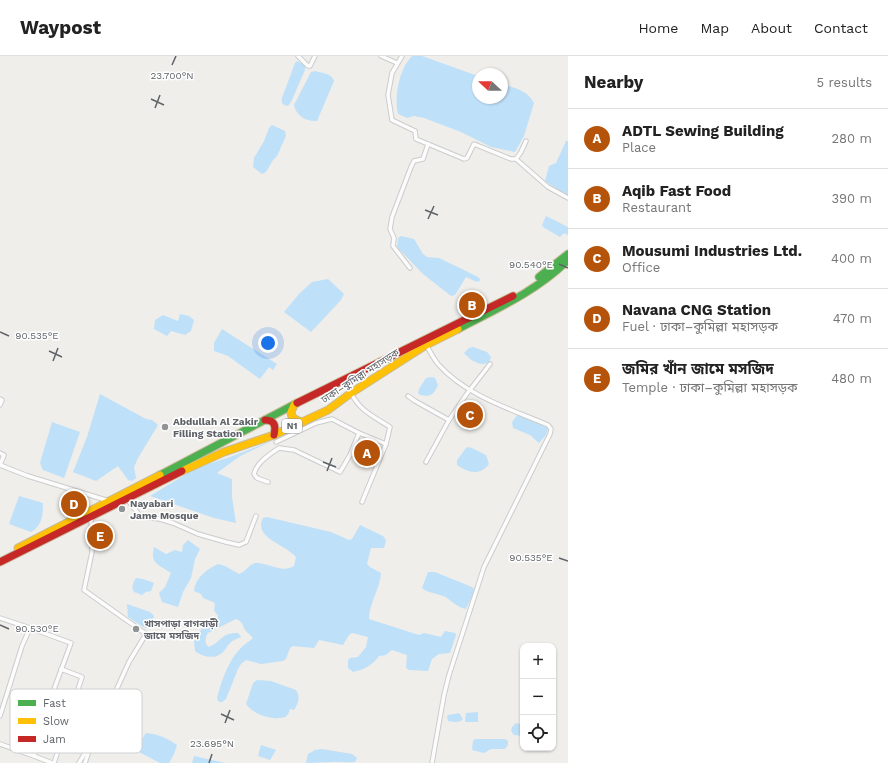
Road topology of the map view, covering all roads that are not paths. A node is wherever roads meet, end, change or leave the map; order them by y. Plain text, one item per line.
1 (298, 56) edge
2 (315, 56) edge
3 (381, 56) edge
4 (402, 56) edge
5 (398, 64) junction
6 (526, 141) dead end
7 (428, 144) junction
8 (516, 159) junction
9 (568, 198) edge
10 (568, 254) edge
11 (568, 260) edge
12 (410, 268) dead end
13 (426, 345) junction
14 (490, 364) dead end
15 (471, 390) junction
16 (351, 393) junction
17 (408, 396) dead end
18 (0, 399) edge
19 (0, 405) edge
20 (294, 405) junction
21 (265, 420) junction
22 (449, 420) junction
23 (303, 422) junction
24 (359, 433) junction
25 (275, 438) junction
26 (386, 444) junction
27 (0, 453) edge
28 (426, 462) dead end
29 (0, 465) edge
30 (268, 482) dead end
31 (128, 498) junction
32 (110, 501) junction
33 (362, 502) dead end
34 (256, 516) dead end
35 (91, 517) junction
36 (0, 557) edge
37 (0, 562) edge
38 (0, 618) edge
39 (30, 628) junction
40 (61, 669) junction
41 (54, 689) edge
42 (78, 689) edge
43 (117, 689) edge
44 (0, 716) edge
45 (0, 744) edge
46 (10, 748) edge
47 (26, 753) edge
48 (35, 753) edge
49 (56, 753) edge
50 (85, 753) edge
51 (88, 753) edge
52 (34, 756) junction
53 (53, 763) edge
54 (79, 763) edge
55 (85, 763) edge
56 (432, 763) edge

1 - 2 street
3 - 5 street
4 - 5 street
5 - 7 street
6 - 8 street
7 - 8 street
7 - 12 street
8 - 9 street
10 - 20 highway, ঢাকা–কুমিল্লা মহাসড়ক / N1
11 - 13 highway, ঢাকা–কুমিল্লা মহাসড়ক / N1
13 - 15 street
13 - 16 highway, ঢাকা–কুমিল্লা মহাসড়ক / N1
14 - 15 street
15 - 22 street
15 - 56 street
16 - 23 highway, ঢাকা–কুমিল্লা মহাসড়ক / N1
16 - 26 street
17 - 22 street
18 - 19 street
20 - 21 highway, ঢাকা–কুমিল্লা মহাসড়ক / N1
20 - 23 highway
21 - 25 highway
21 - 32 highway, ঢাকা–কুমিল্লা মহাসড়ক / N1
22 - 28 street
23 - 25 highway, ঢাকা–কুমিল্লা মহাসড়ক / N1
24 - 25 street
24 - 26 street
24 - 30 street
25 - 31 highway, ঢাকা–কুমিল্লা মহাসড়ক / N1
26 - 33 street
27 - 29 street
29 - 32 street
31 - 34 street
31 - 35 highway, ঢাকা–কুমিল্লা মহাসড়ক / N1
32 - 36 highway, ঢাকা–কুমিল্লা মহাসড়ক / N1
35 - 37 highway, ঢাকা–কুমিল্লা মহাসড়ক / N1
35 - 43 street
38 - 39 street
39 - 40 street
39 - 44 street
40 - 41 street
40 - 42 street
45 - 46 street
47 - 52 street
48 - 52 street
49 - 53 street
50 - 54 street
51 - 55 street
52 - 53 street

